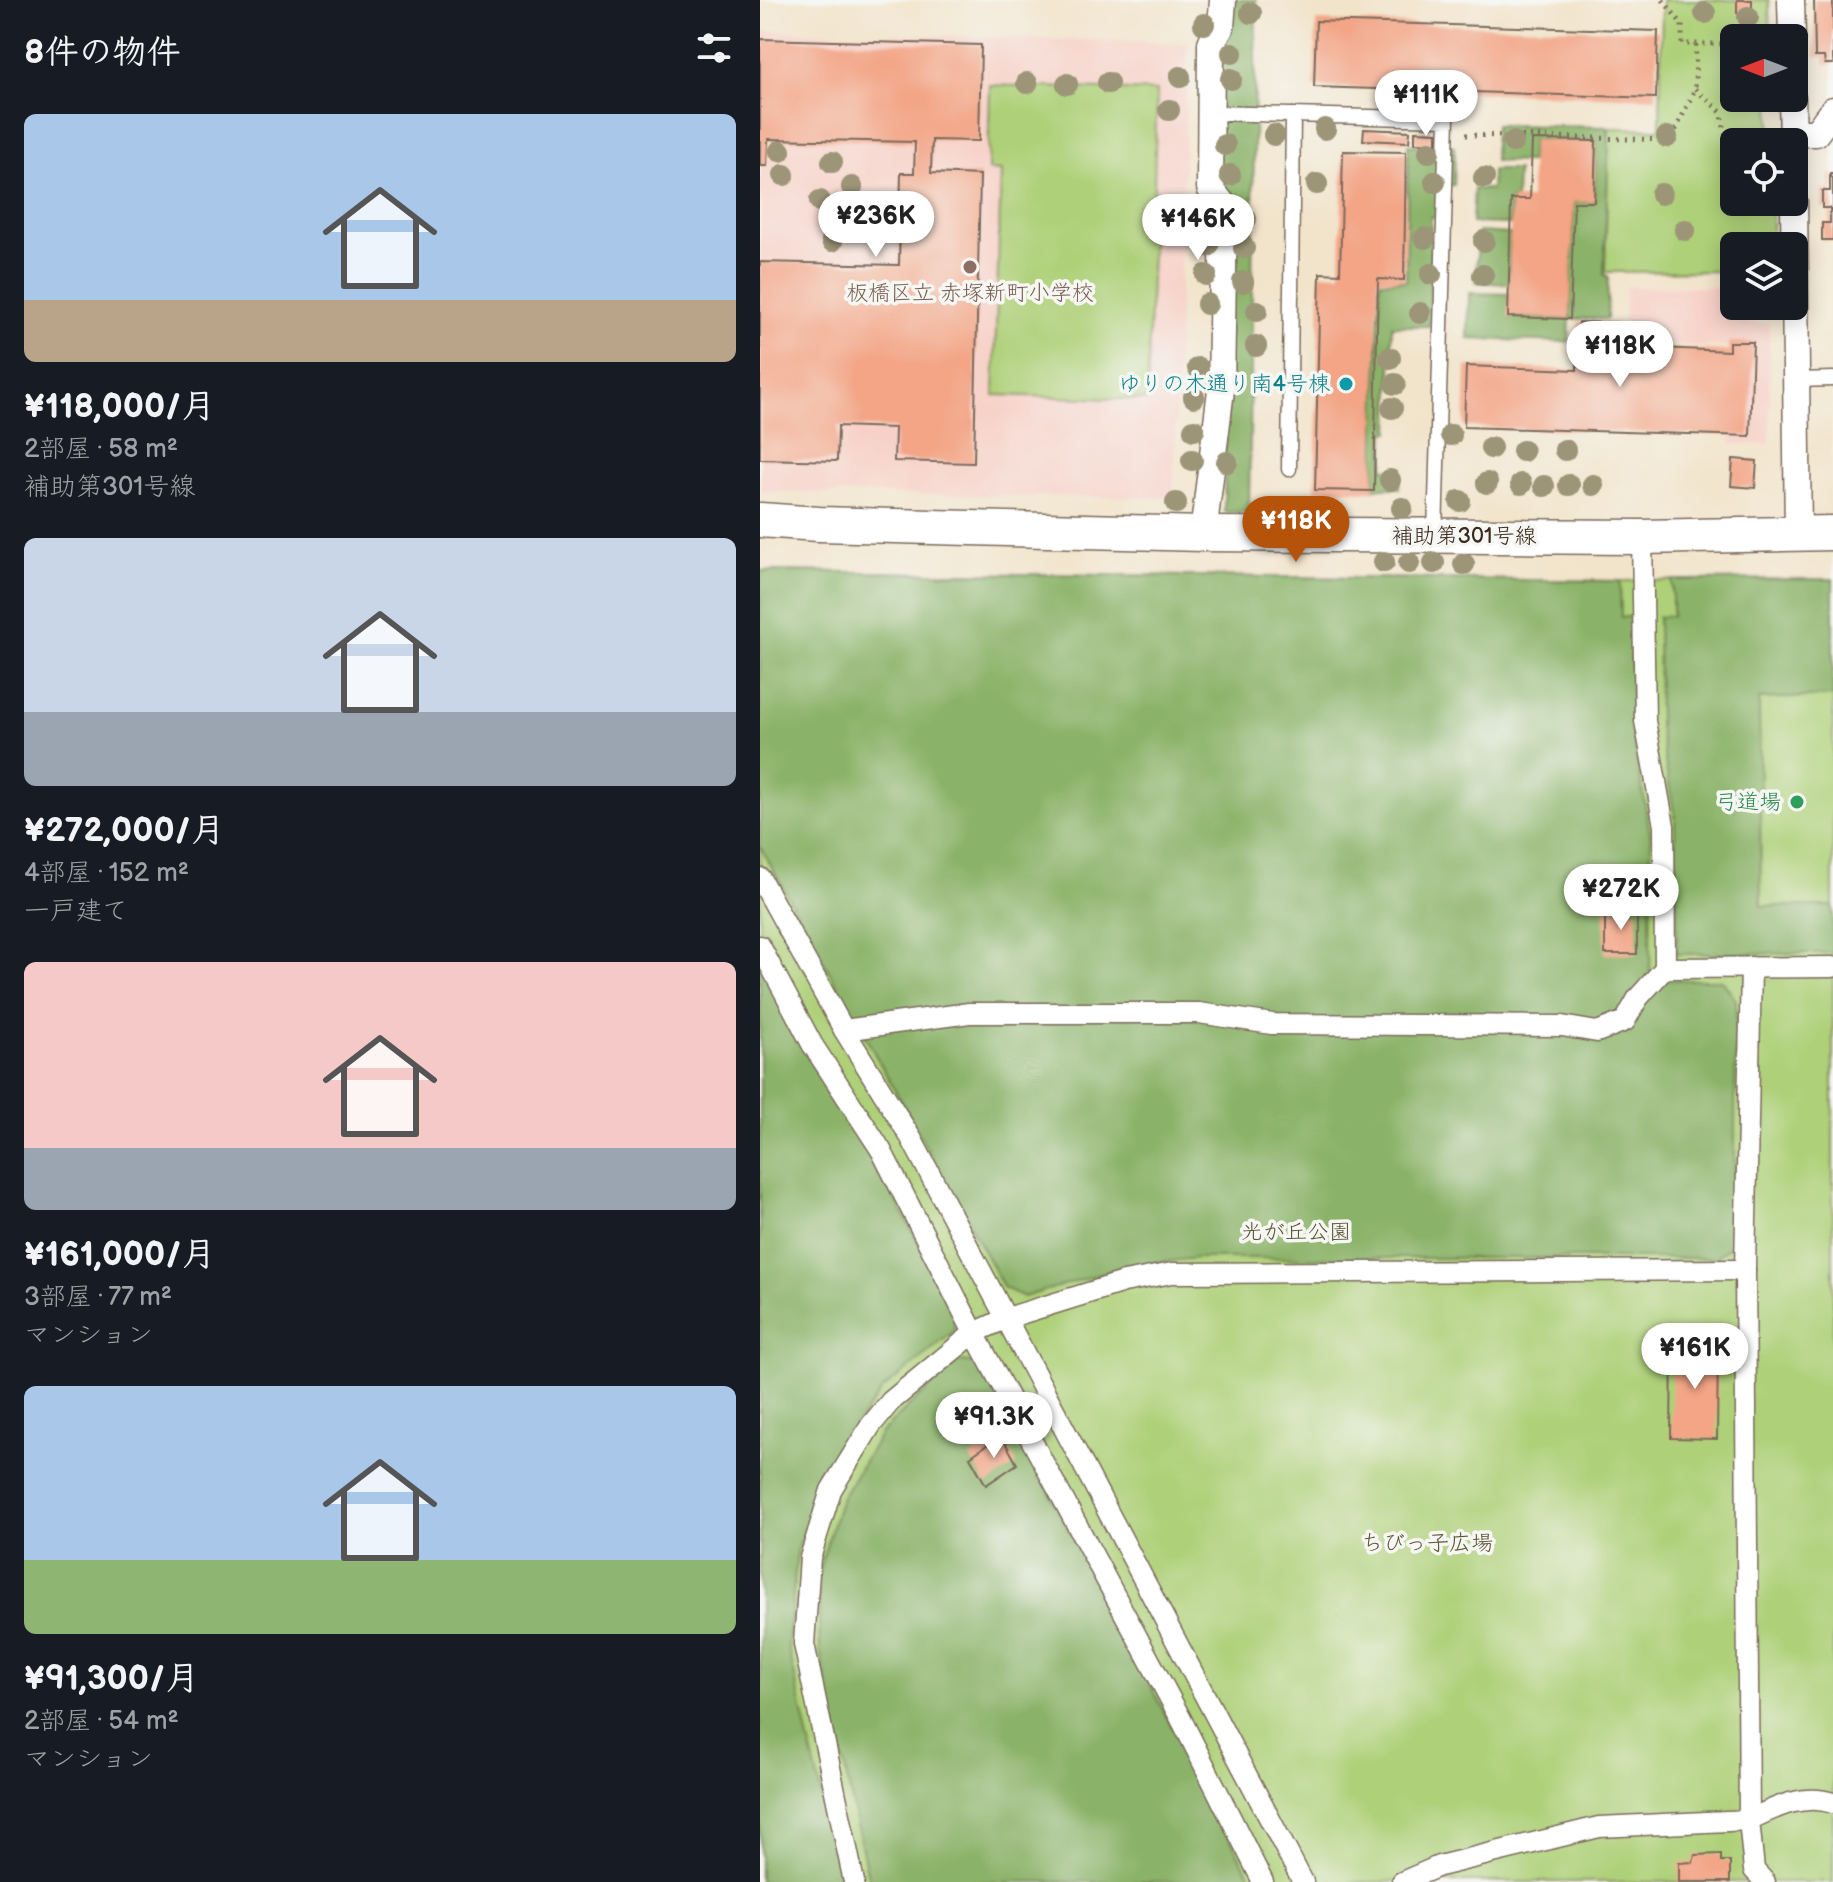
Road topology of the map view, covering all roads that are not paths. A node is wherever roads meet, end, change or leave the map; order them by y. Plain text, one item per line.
1 (1223, 0) edge
2 (1791, 0) edge
3 (1792, 24) edge
4 (1833, 110) edge
5 (1211, 113) junction
6 (1293, 115) junction
7 (1808, 135) edge
8 (1794, 216) edge
9 (1833, 379) edge
10 (1796, 380) junction
11 (1289, 469) dead end
12 (760, 520) edge
13 (1833, 533) edge
14 (1203, 534) junction
15 (1435, 535) junction
16 (1798, 535) junction
17 (1642, 537) junction
18 (760, 878) edge
19 (760, 946) edge
20 (1751, 967) junction
21 (1833, 967) edge
22 (1665, 968) junction
23 (844, 1030) junction
24 (1745, 1270) junction
25 (1007, 1318) junction
26 (974, 1333) junction
27 (1833, 1803) edge
28 (1749, 1820) junction
29 (854, 1882) edge
30 (1263, 1882) edge
31 (1303, 1882) edge
32 (1402, 1882) edge
33 (1765, 1882) edge

1 - 5 street
2 - 3 street
4 - 7 street
5 - 6 lane
5 - 14 street
6 - 11 lane
6 - 15 lane
8 - 10 street
9 - 10 lane
10 - 16 street
12 - 14 street, 補助第301号線
13 - 16 street, 補助第301号線
14 - 15 street, 補助第301号線
15 - 17 street, 補助第301号線
16 - 17 street, 補助第301号線
17 - 22 street
18 - 23 street
19 - 26 street
20 - 21 street
20 - 22 street
20 - 24 street
22 - 23 street
23 - 25 street
24 - 25 street
24 - 28 street
25 - 26 street
25 - 31 street
26 - 29 street
26 - 30 street
27 - 28 street
28 - 32 street
28 - 33 street

